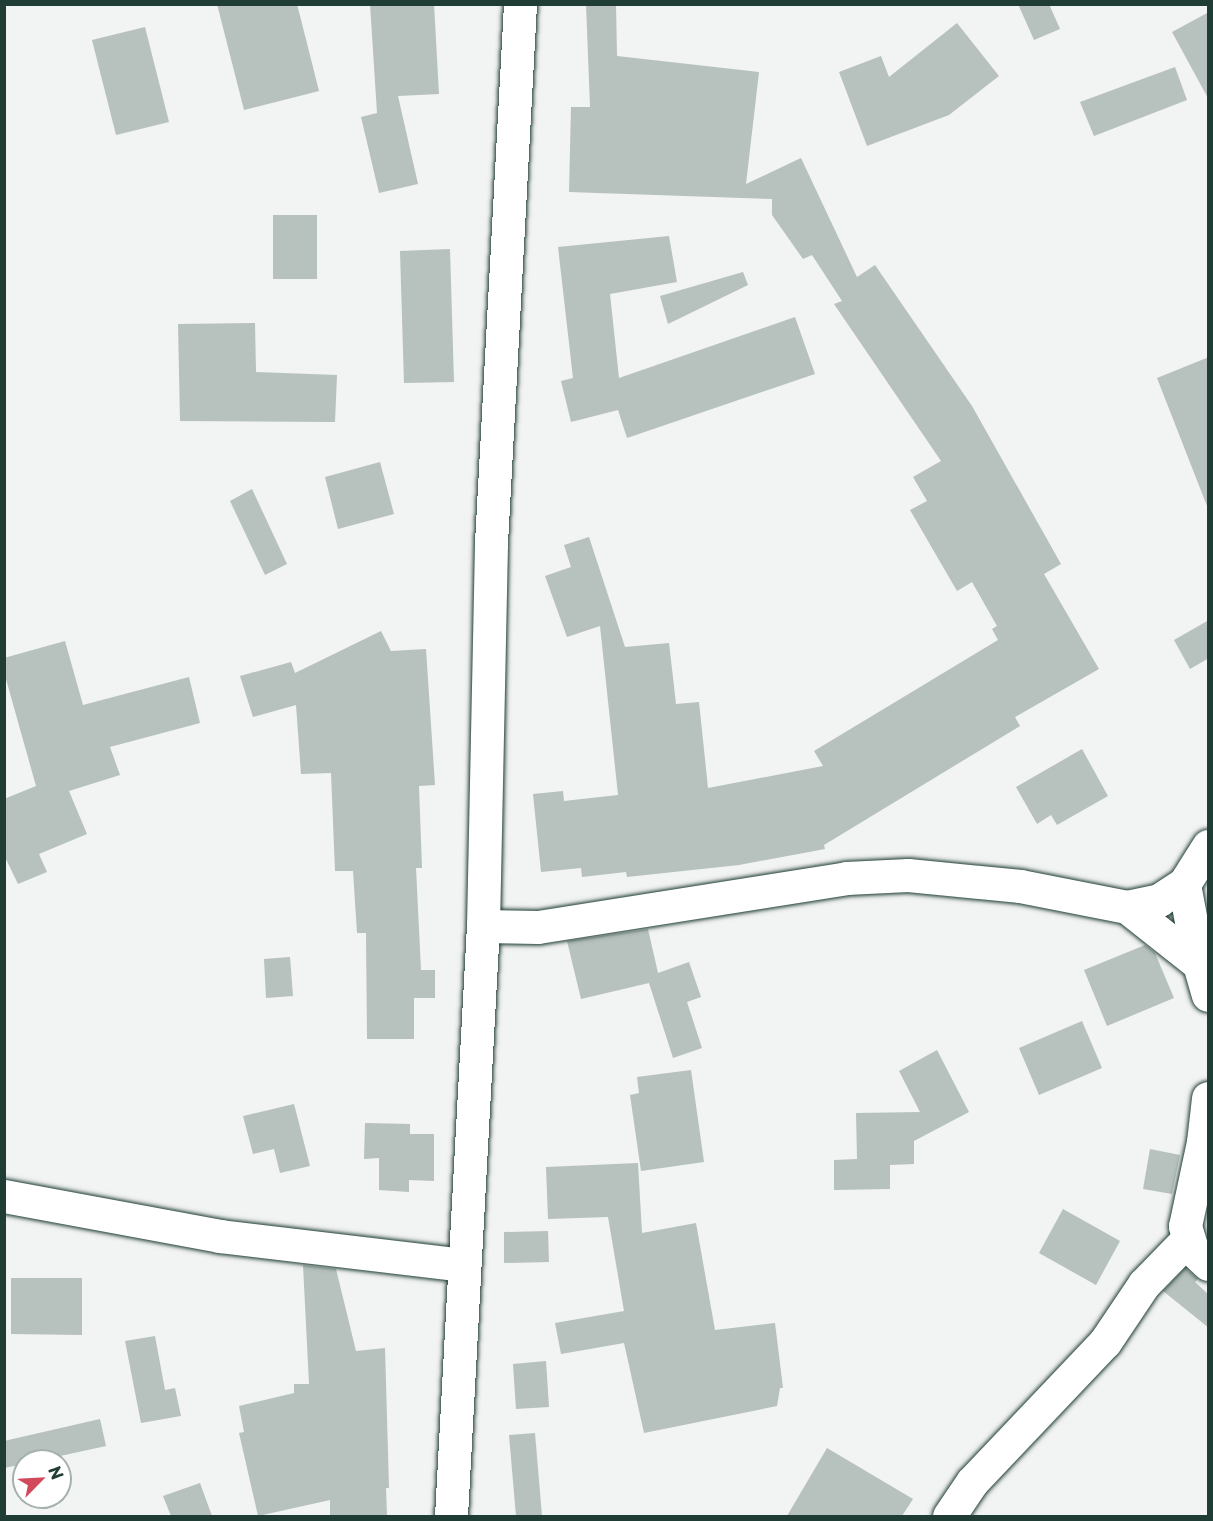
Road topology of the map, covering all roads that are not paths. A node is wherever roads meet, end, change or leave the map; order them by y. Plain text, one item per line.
1 (520, 4) edge
2 (1209, 846) edge
3 (1184, 884) junction
4 (1127, 907) junction
5 (483, 926) junction
6 (1204, 979) edge
7 (1209, 1098) edge
8 (4, 1196) edge
9 (1198, 1252) edge
10 (463, 1265) junction
11 (451, 1516) edge
12 (948, 1516) edge

1 - 5 street
2 - 3 street
3 - 4 street
3 - 6 street
4 - 5 street
4 - 6 street
5 - 10 street
7 - 9 street
8 - 10 street
9 - 12 street
10 - 11 street

